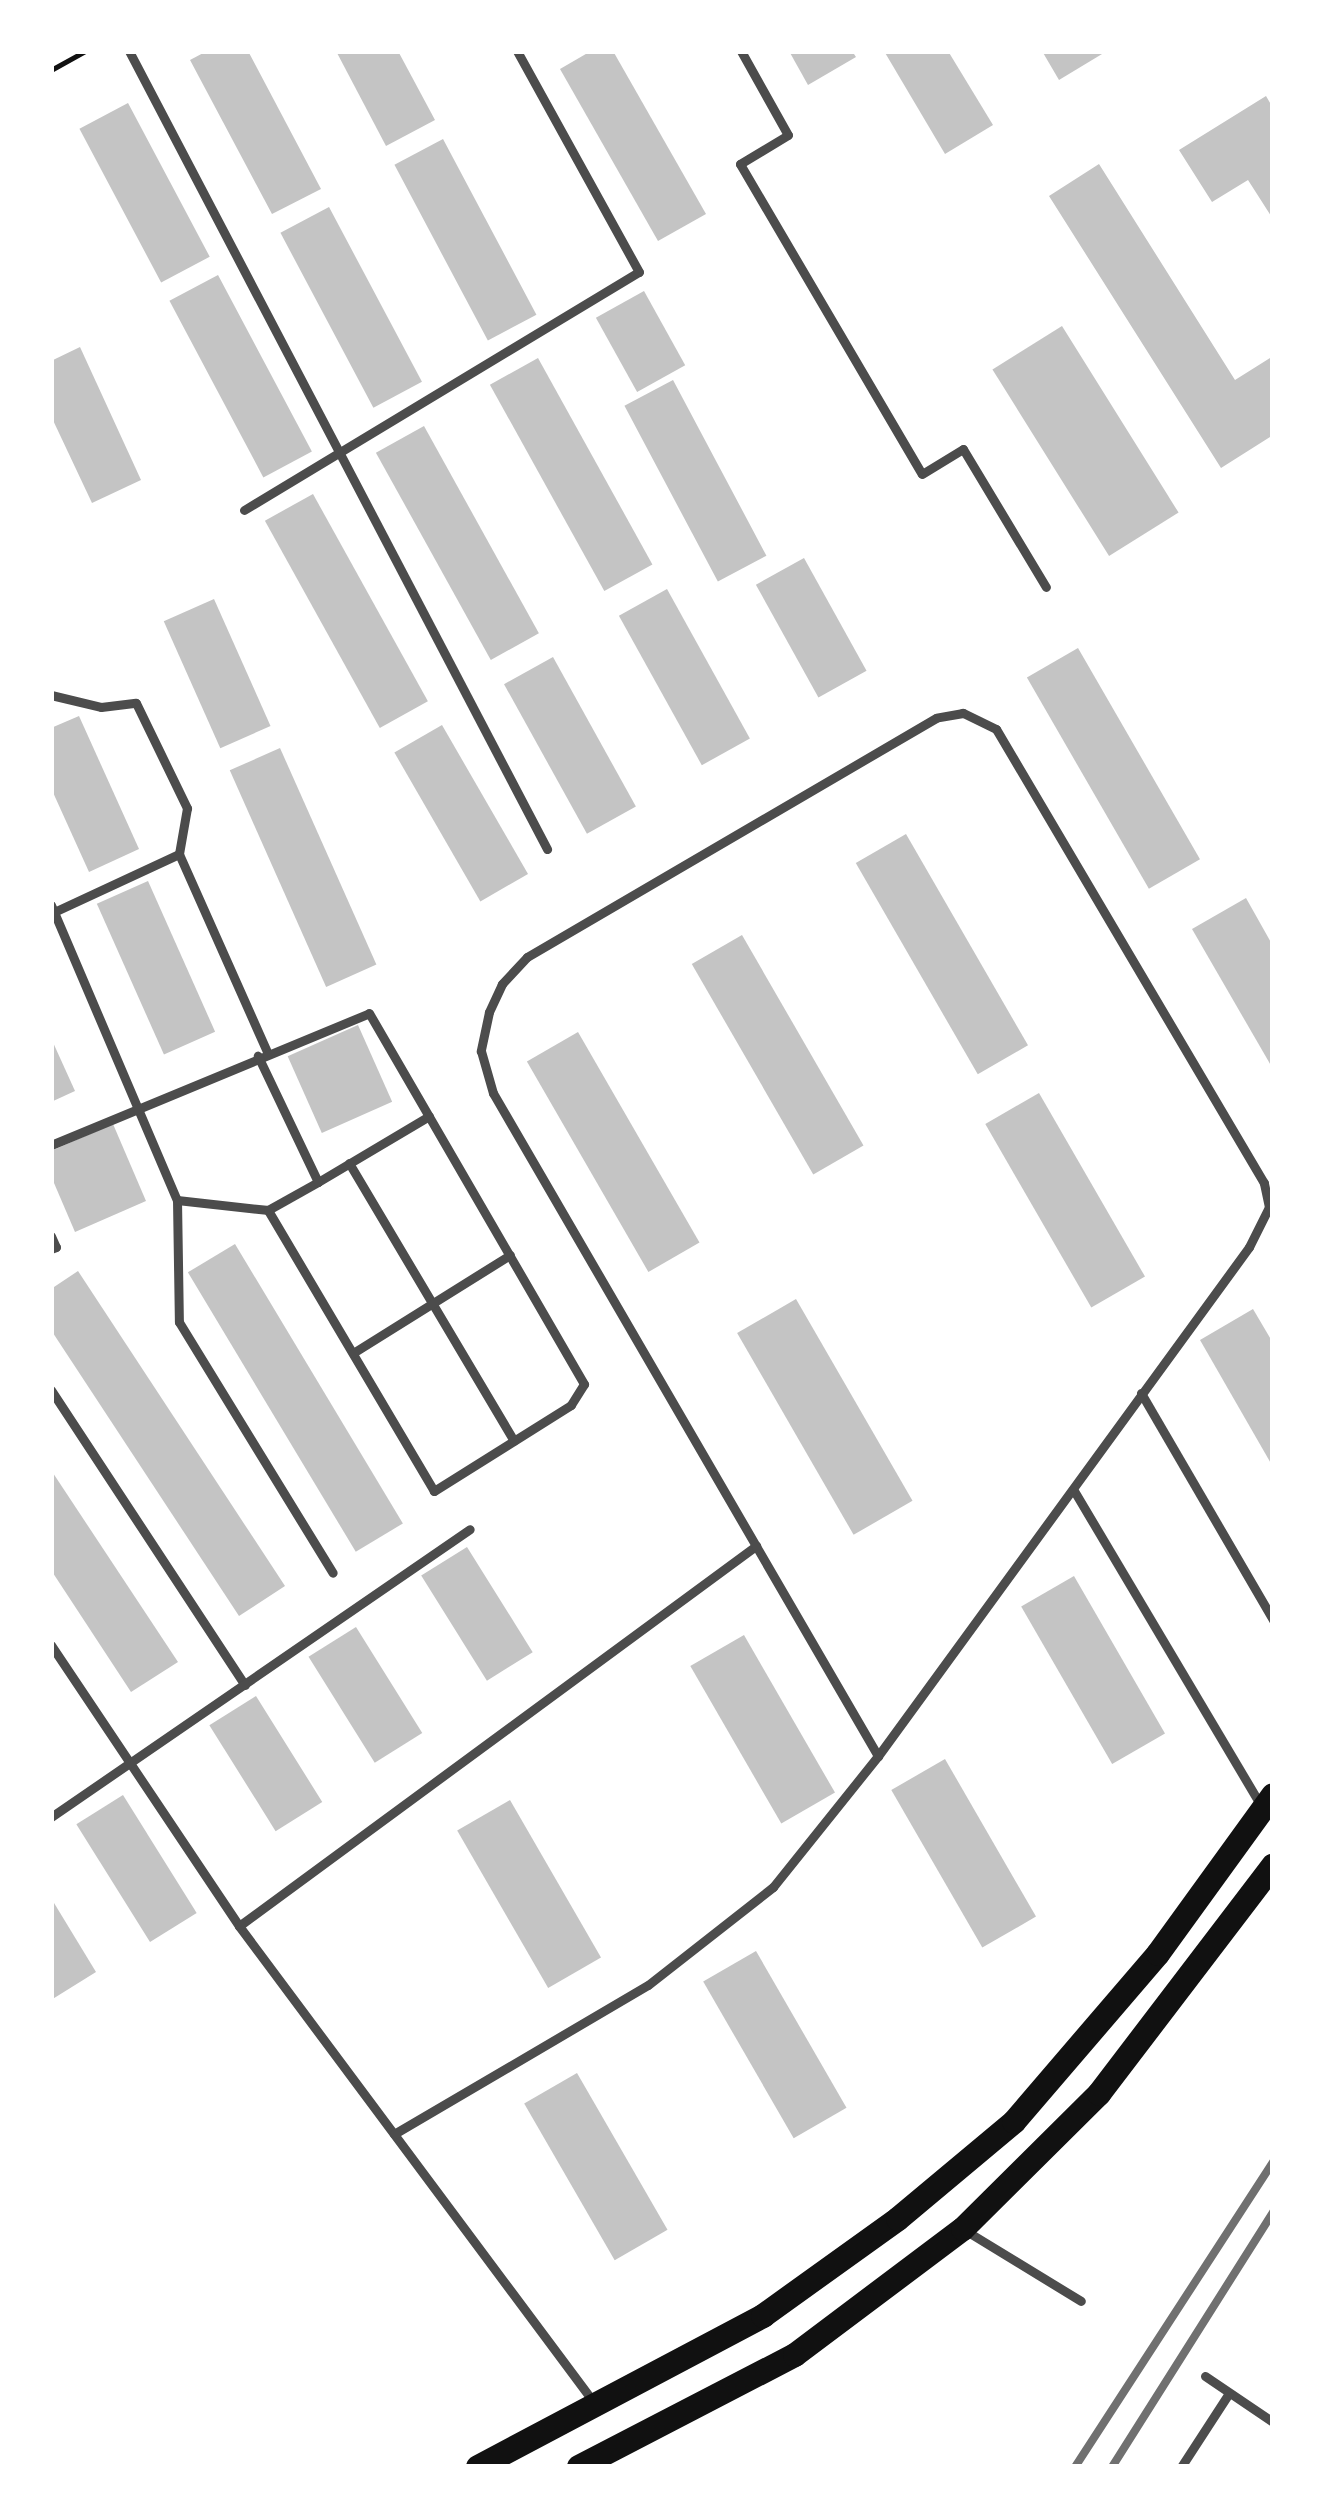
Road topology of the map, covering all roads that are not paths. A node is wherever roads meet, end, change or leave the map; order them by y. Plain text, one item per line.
1 (129, 51) edge
2 (517, 51) edge
3 (741, 51) edge
4 (339, 453) junction
5 (244, 511) dead end
6 (1046, 587) dead end
7 (51, 695) edge
8 (547, 849) dead end
9 (179, 854) junction
10 (52, 908) edge
11 (262, 1054) junction
12 (138, 1105) junction
13 (429, 1116) junction
14 (51, 1145) edge
15 (349, 1163) junction
16 (318, 1182) junction
17 (177, 1200) junction
18 (268, 1210) junction
19 (51, 1236) edge
20 (51, 1250) edge
21 (510, 1256) junction
22 (431, 1306) junction
23 (353, 1353) junction
24 (51, 1390) edge
25 (1141, 1393) junction
26 (514, 1441) junction
27 (1073, 1489) junction
28 (470, 1529) dead end
29 (756, 1546) junction
30 (333, 1573) dead end
31 (1273, 1620) edge
32 (51, 1645) edge
33 (245, 1685) junction
34 (878, 1756) junction
35 (129, 1765) junction
36 (1268, 1802) edge
37 (51, 1817) edge
38 (1273, 1866) edge
39 (239, 1926) junction
40 (394, 2134) junction
41 (963, 2229) junction
42 (1081, 2301) dead end
43 (1205, 2376) dead end
44 (1229, 2392) junction
45 (598, 2408) junction
46 (1273, 2422) edge
47 (478, 2467) edge
48 (579, 2467) edge
49 (1181, 2467) edge

1 - 4 lane
2 - 4 lane
3 - 6 lane
4 - 5 lane
4 - 8 lane
7 - 9 lane
9 - 10 lane
9 - 11 lane
10 - 12 lane
11 - 12 lane
11 - 13 lane
11 - 16 lane
12 - 14 lane
12 - 17 lane
13 - 15 lane
13 - 21 lane
15 - 16 lane
15 - 22 lane
16 - 18 lane
17 - 18 lane
17 - 30 lane
18 - 23 lane
19 - 20 lane
21 - 22 lane
21 - 26 lane
22 - 23 lane
22 - 26 lane
23 - 26 lane
24 - 33 lane
25 - 27 lane
25 - 29 lane
25 - 31 lane
27 - 34 lane
27 - 36 lane
28 - 33 lane
29 - 34 lane
29 - 39 lane
32 - 35 lane
33 - 35 lane
34 - 40 lane
35 - 37 lane
35 - 39 lane
36 - 45 main road
38 - 41 main road
39 - 40 lane
40 - 45 lane
41 - 42 lane
41 - 48 main road
43 - 44 lane
44 - 46 lane
44 - 49 lane
45 - 47 main road

